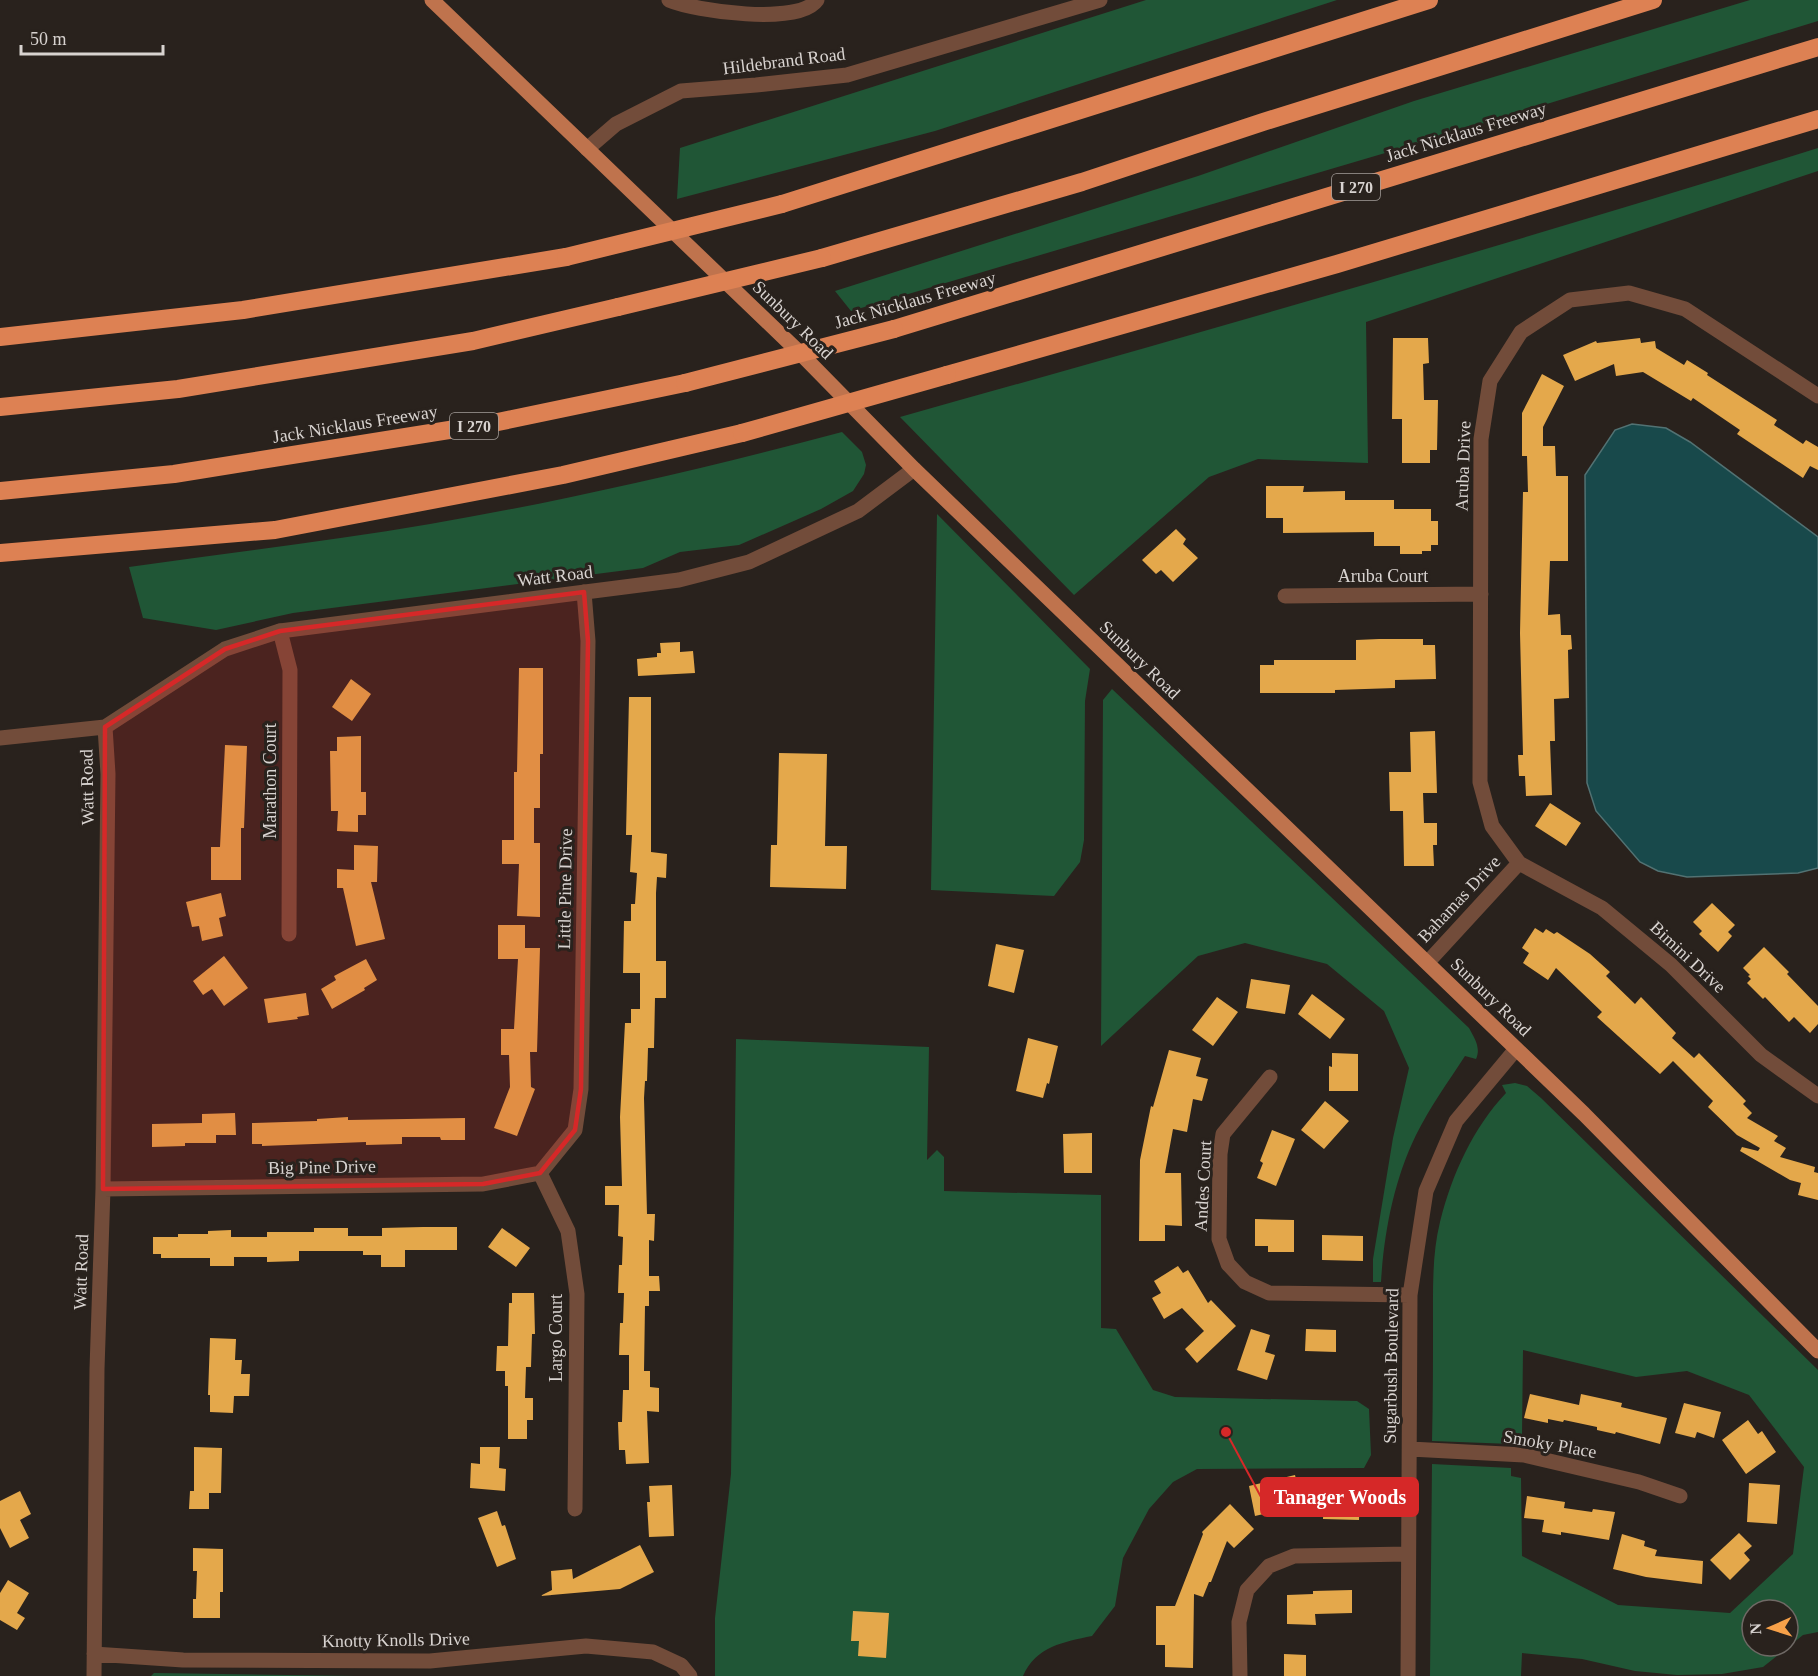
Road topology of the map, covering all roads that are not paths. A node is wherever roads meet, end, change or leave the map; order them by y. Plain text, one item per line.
1 (432, 0) edge
2 (669, 0) edge
3 (817, 0) edge
4 (1100, 0) edge
5 (1429, 0) edge
6 (1653, 0) edge
7 (1818, 47) edge
8 (1818, 119) edge
9 (587, 149) junction
10 (0, 337) edge
11 (1818, 396) edge
12 (0, 407) edge
13 (914, 469) junction
14 (0, 491) edge
15 (0, 553) edge
16 (584, 592) junction
17 (1481, 594) junction
18 (1285, 596) dead end
19 (280, 630) junction
20 (105, 727) junction
21 (0, 738) edge
22 (1519, 863) junction
23 (289, 934) dead end
24 (1428, 962) junction
25 (1516, 1049) junction
26 (1269, 1077) dead end
27 (1818, 1096) edge
28 (540, 1173) junction
29 (103, 1189) junction
30 (1410, 1295) junction
31 (1818, 1351) edge
32 (1410, 1449) junction
33 (1680, 1496) dead end
34 (575, 1509) dead end
35 (1408, 1554) junction
36 (94, 1654) junction
37 (94, 1676) edge
38 (690, 1676) edge
39 (1240, 1676) edge
40 (1408, 1676) edge

1 - 9 main road, Sunbury Road
2 - 3 street
4 - 9 street, Hildebrand Road
5 - 10 highway, bridge
6 - 12 highway, bridge
7 - 14 highway, Jack Nicklaus Freeway / I 270, bridge
8 - 15 highway, bridge
9 - 13 main road, Sunbury Road
11 - 17 street, Aruba Drive
13 - 16 street, Watt Road
13 - 24 main road, Sunbury Road
16 - 19 street, Watt Road
16 - 28 street, Little Pine Drive
17 - 18 street, Aruba Court
17 - 22 street, Aruba Drive
19 - 20 street, Watt Road
19 - 23 street, Marathon Court
20 - 21 street
20 - 29 street, Watt Road
22 - 24 street, Bahamas Drive
22 - 27 street, Bimini Drive
24 - 25 main road, Sunbury Road
25 - 30 street, Sugarbush Boulevard
25 - 31 main road, Sunbury Road
26 - 30 street, Andes Court
28 - 29 street, Big Pine Drive
28 - 34 street, Largo Court
29 - 36 street, Watt Road
30 - 32 street, Sugarbush Boulevard
32 - 33 street, Smoky Place
32 - 35 street, Sugarbush Boulevard
35 - 39 street
35 - 40 street, Sugarbush Boulevard
36 - 37 street, Watt Road
36 - 38 street, Knotty Knolls Drive

